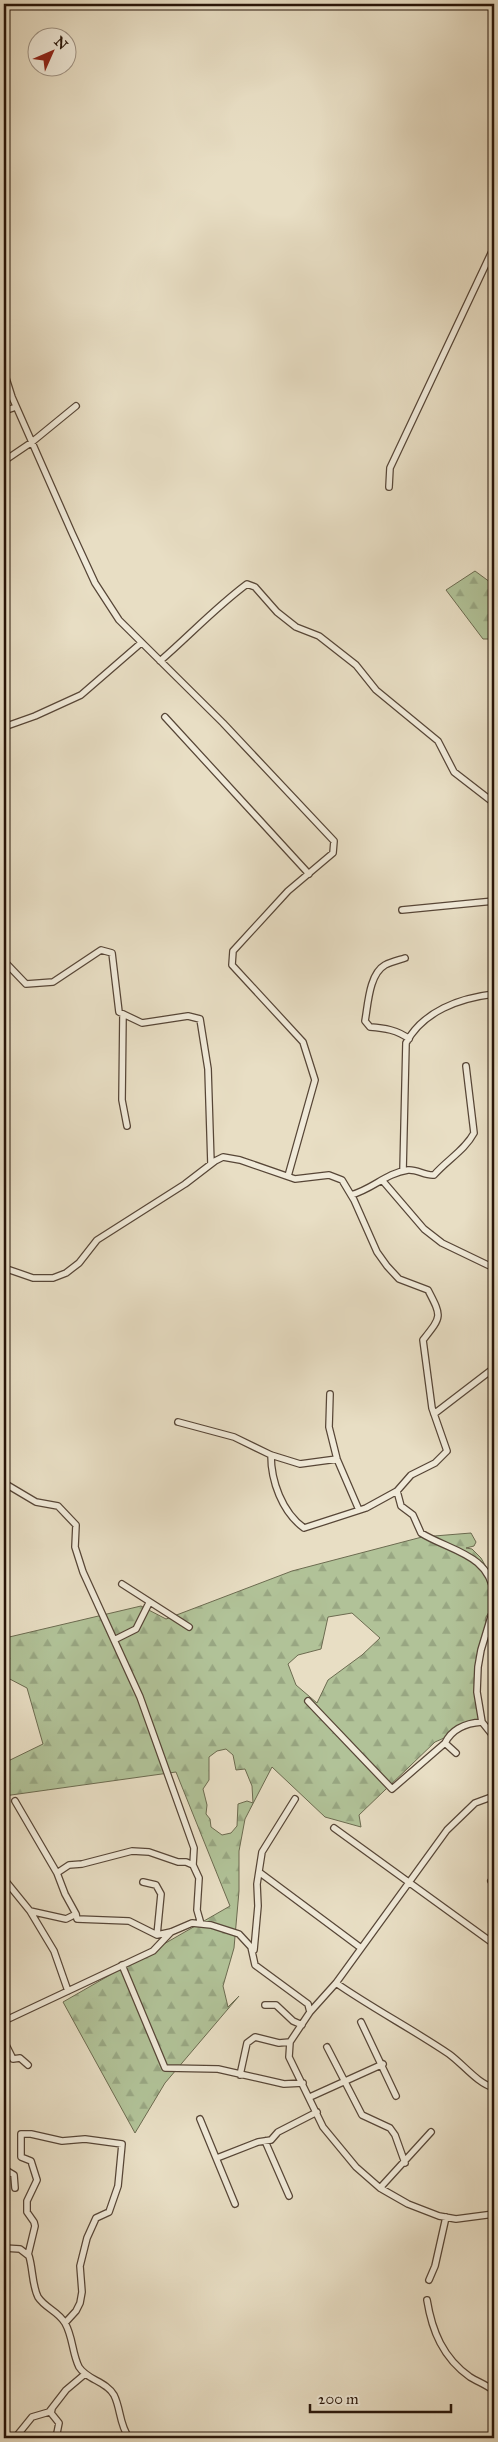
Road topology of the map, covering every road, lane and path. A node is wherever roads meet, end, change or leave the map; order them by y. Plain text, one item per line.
1 (494, 247) edge
2 (4, 372) edge
3 (76, 406) dead end
4 (16, 407) junction
5 (4, 411) edge
6 (32, 442) junction
7 (4, 462) edge
8 (389, 487) dead end
9 (141, 643) junction
10 (160, 661) junction
11 (165, 717) dead end
12 (4, 726) edge
13 (494, 802) edge
14 (309, 874) junction
15 (494, 902) edge
16 (402, 910) dead end
17 (405, 958) dead end
18 (4, 961) edge
19 (494, 994) edge
20 (123, 1014) junction
21 (408, 1039) junction
22 (466, 1066) dead end
23 (127, 1126) dead end
24 (211, 1164) junction
25 (404, 1171) junction
26 (288, 1176) junction
27 (382, 1180) junction
28 (351, 1195) junction
29 (4, 1268) edge
30 (494, 1268) edge
31 (494, 1368) edge
32 (330, 1394) dead end
33 (434, 1414) junction
34 (178, 1422) dead end
35 (271, 1455) junction
36 (337, 1459) junction
37 (4, 1483) edge
38 (397, 1491) junction
39 (359, 1510) junction
40 (122, 1584) dead end
41 (494, 1595) edge
42 (149, 1603) junction
43 (494, 1607) edge
44 (189, 1627) dead end
45 (114, 1640) junction
46 (308, 1701) dead end
47 (482, 1722) junction
48 (494, 1737) edge
49 (445, 1743) junction
50 (456, 1753) dead end
51 (494, 1796) edge
52 (295, 1799) dead end
53 (15, 1801) dead end
54 (334, 1828) dead end
55 (193, 1865) junction
56 (259, 1872) junction
57 (57, 1873) junction
58 (4, 1879) edge
59 (143, 1882) dead end
60 (411, 1882) junction
61 (30, 1911) junction
62 (76, 1914) junction
63 (201, 1924) junction
64 (171, 1932) junction
65 (157, 1934) junction
66 (494, 1944) edge
67 (361, 1948) junction
68 (254, 1955) junction
69 (122, 1965) junction
70 (336, 1983) junction
71 (68, 1991) junction
72 (265, 2005) dead end
73 (310, 2012) junction
74 (4, 2021) edge
75 (361, 2022) dead end
76 (302, 2025) junction
77 (4, 2041) edge
78 (290, 2042) junction
79 (328, 2047) dead end
80 (382, 2064) junction
81 (28, 2065) dead end
82 (240, 2075) junction
83 (345, 2080) junction
84 (303, 2083) junction
85 (494, 2088) edge
86 (396, 2096) dead end
87 (310, 2097) junction
88 (317, 2112) junction
89 (200, 2119) dead end
90 (431, 2132) dead end
91 (266, 2140) junction
92 (217, 2158) junction
93 (405, 2163) junction
94 (4, 2169) edge
95 (15, 2188) dead end
96 (380, 2188) junction
97 (289, 2196) dead end
98 (235, 2204) dead end
99 (494, 2214) edge
100 (446, 2217) junction
101 (4, 2248) edge
102 (28, 2255) junction
103 (429, 2280) dead end
104 (426, 2300) dead end
105 (65, 2323) junction
106 (85, 2374) junction
107 (494, 2391) edge
108 (52, 2409) junction
109 (15, 2438) edge
110 (62, 2438) edge
111 (129, 2438) edge

1 - 8 street
2 - 4 street
3 - 6 street
4 - 5 street
4 - 6 street
6 - 7 street
6 - 9 street
9 - 10 street
9 - 12 street
10 - 13 street
10 - 14 street
11 - 14 street
14 - 26 street
15 - 16 street
17 - 21 street
18 - 20 street
19 - 21 street
20 - 23 street
20 - 24 street
21 - 25 street
22 - 25 street
24 - 26 street
24 - 29 street
25 - 27 street
26 - 28 street
27 - 28 street
27 - 30 street
28 - 33 street
31 - 33 street
32 - 36 street
33 - 38 street
34 - 35 street
35 - 36 street
35 - 39 street
36 - 39 street
37 - 45 street
38 - 39 street
38 - 41 street
40 - 42 street
42 - 44 street
42 - 45 street
43 - 47 street
45 - 55 street
46 - 49 street
47 - 48 street
47 - 49 street
49 - 50 street
51 - 60 street
52 - 56 street
53 - 57 street
54 - 60 street
55 - 57 street
55 - 63 street
56 - 67 street
56 - 68 street
57 - 62 street
58 - 61 street
59 - 65 street
60 - 66 street
60 - 67 street
61 - 62 street
61 - 71 street
62 - 65 street
63 - 64 street
63 - 68 street
64 - 65 street
64 - 69 street
67 - 70 street
68 - 73 street
69 - 71 street
69 - 82 street
70 - 73 street
70 - 85 street
71 - 74 street
72 - 76 street
73 - 76 street
75 - 80 street
76 - 78 street
77 - 81 street
78 - 82 street
78 - 84 street
79 - 83 street
80 - 83 street
80 - 86 street
82 - 84 street
83 - 87 street
83 - 93 street
84 - 87 street
87 - 88 street
88 - 91 street
88 - 96 street
89 - 92 street
90 - 93 street
91 - 92 street
91 - 97 street
92 - 98 street
93 - 96 street
94 - 95 street
96 - 100 street
99 - 100 street
100 - 103 street
101 - 102 street
102 - 105 street
102 - 105 street
104 - 107 street
105 - 106 street
106 - 108 street
106 - 111 street
108 - 109 street
108 - 110 street

